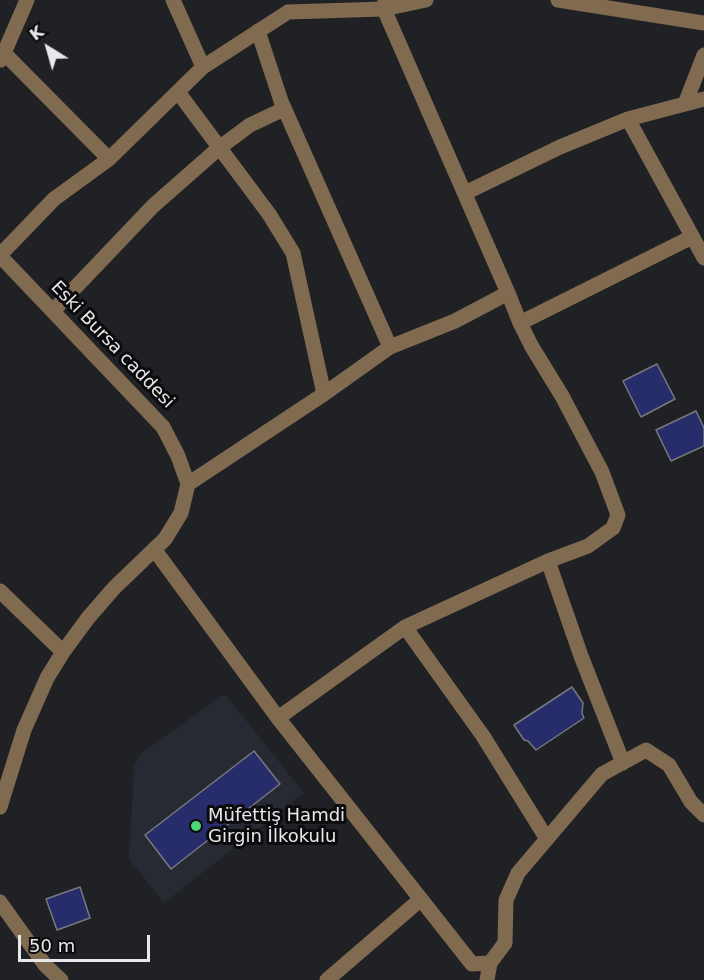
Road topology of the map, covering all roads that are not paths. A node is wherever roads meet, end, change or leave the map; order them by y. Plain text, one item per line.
1 (27, 0) edge
2 (173, 0) edge
3 (426, 0) edge
4 (558, 0) edge
5 (385, 4) edge
6 (284, 6) edge
7 (704, 23) edge
8 (258, 32) junction
9 (704, 55) edge
10 (2, 57) edge
11 (203, 67) junction
12 (178, 92) junction
13 (704, 99) edge
14 (685, 104) junction
15 (284, 109) junction
16 (628, 119) junction
17 (219, 147) junction
18 (109, 159) junction
19 (465, 193) junction
20 (692, 237) junction
21 (0, 255) edge
22 (704, 258) edge
23 (508, 293) junction
24 (53, 311) junction
25 (519, 323) junction
26 (390, 347) junction
27 (324, 393) junction
28 (188, 484) junction
29 (154, 549) junction
30 (548, 561) junction
31 (0, 591) edge
32 (405, 627) junction
33 (63, 652) junction
34 (278, 718) junction
35 (623, 763) junction
36 (0, 807) edge
37 (704, 815) edge
38 (547, 839) junction
39 (421, 899) junction
40 (0, 902) edge
41 (490, 963) junction
42 (62, 980) edge
43 (327, 980) edge
44 (487, 980) edge

1 - 10 street
2 - 11 street
3 - 5 street
4 - 7 street
5 - 6 street
5 - 19 street
6 - 8 street
8 - 11 street
8 - 15 street
9 - 14 street
10 - 18 street
11 - 12 street
12 - 17 street
12 - 18 street
13 - 14 street
14 - 16 street
15 - 17 street
15 - 26 street
16 - 19 street
16 - 20 street
17 - 24 street
17 - 27 street
18 - 21 street
19 - 23 street
20 - 22 street
20 - 25 street
21 - 24 street, Eski Bursa caddesi
23 - 25 street
23 - 26 street
24 - 28 street, Eski Bursa caddesi
25 - 30 street
26 - 27 street
27 - 28 street
28 - 29 street
29 - 33 street
29 - 34 street
30 - 32 street
30 - 35 street
31 - 33 street
32 - 34 street
32 - 38 street
33 - 36 street
34 - 39 street
35 - 37 street
35 - 38 street
38 - 41 street
39 - 41 street
39 - 43 street
40 - 42 street
41 - 44 street

